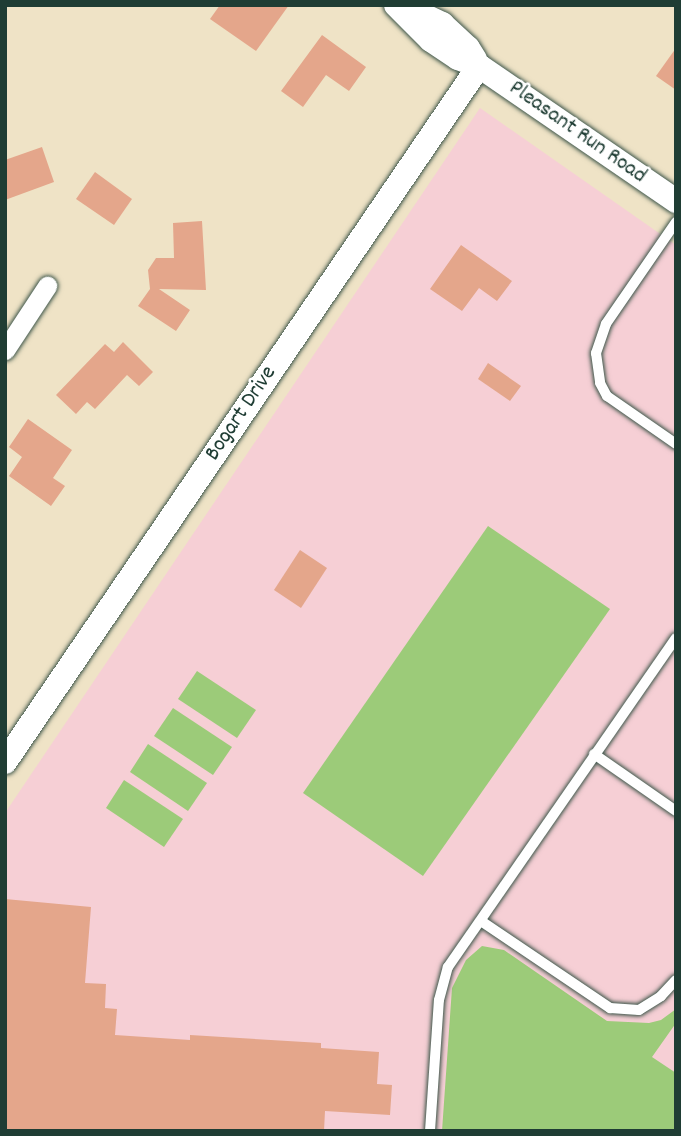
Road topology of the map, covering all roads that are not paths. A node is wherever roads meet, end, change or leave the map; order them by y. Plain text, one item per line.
1 (398, 5) edge
2 (479, 66) junction
3 (676, 201) edge
4 (676, 222) edge
5 (47, 286) dead end
6 (5, 349) edge
7 (676, 444) edge
8 (676, 638) edge
9 (594, 754) junction
10 (5, 762) edge
11 (676, 811) edge
12 (481, 921) junction
13 (676, 980) edge
14 (430, 1131) edge

1 - 2 street, Pleasant Run Road
2 - 3 street, Pleasant Run Road
2 - 10 street, Bogart Drive
4 - 7 lane
5 - 6 street
8 - 9 lane
9 - 11 lane
9 - 12 lane
12 - 13 lane
12 - 14 lane

